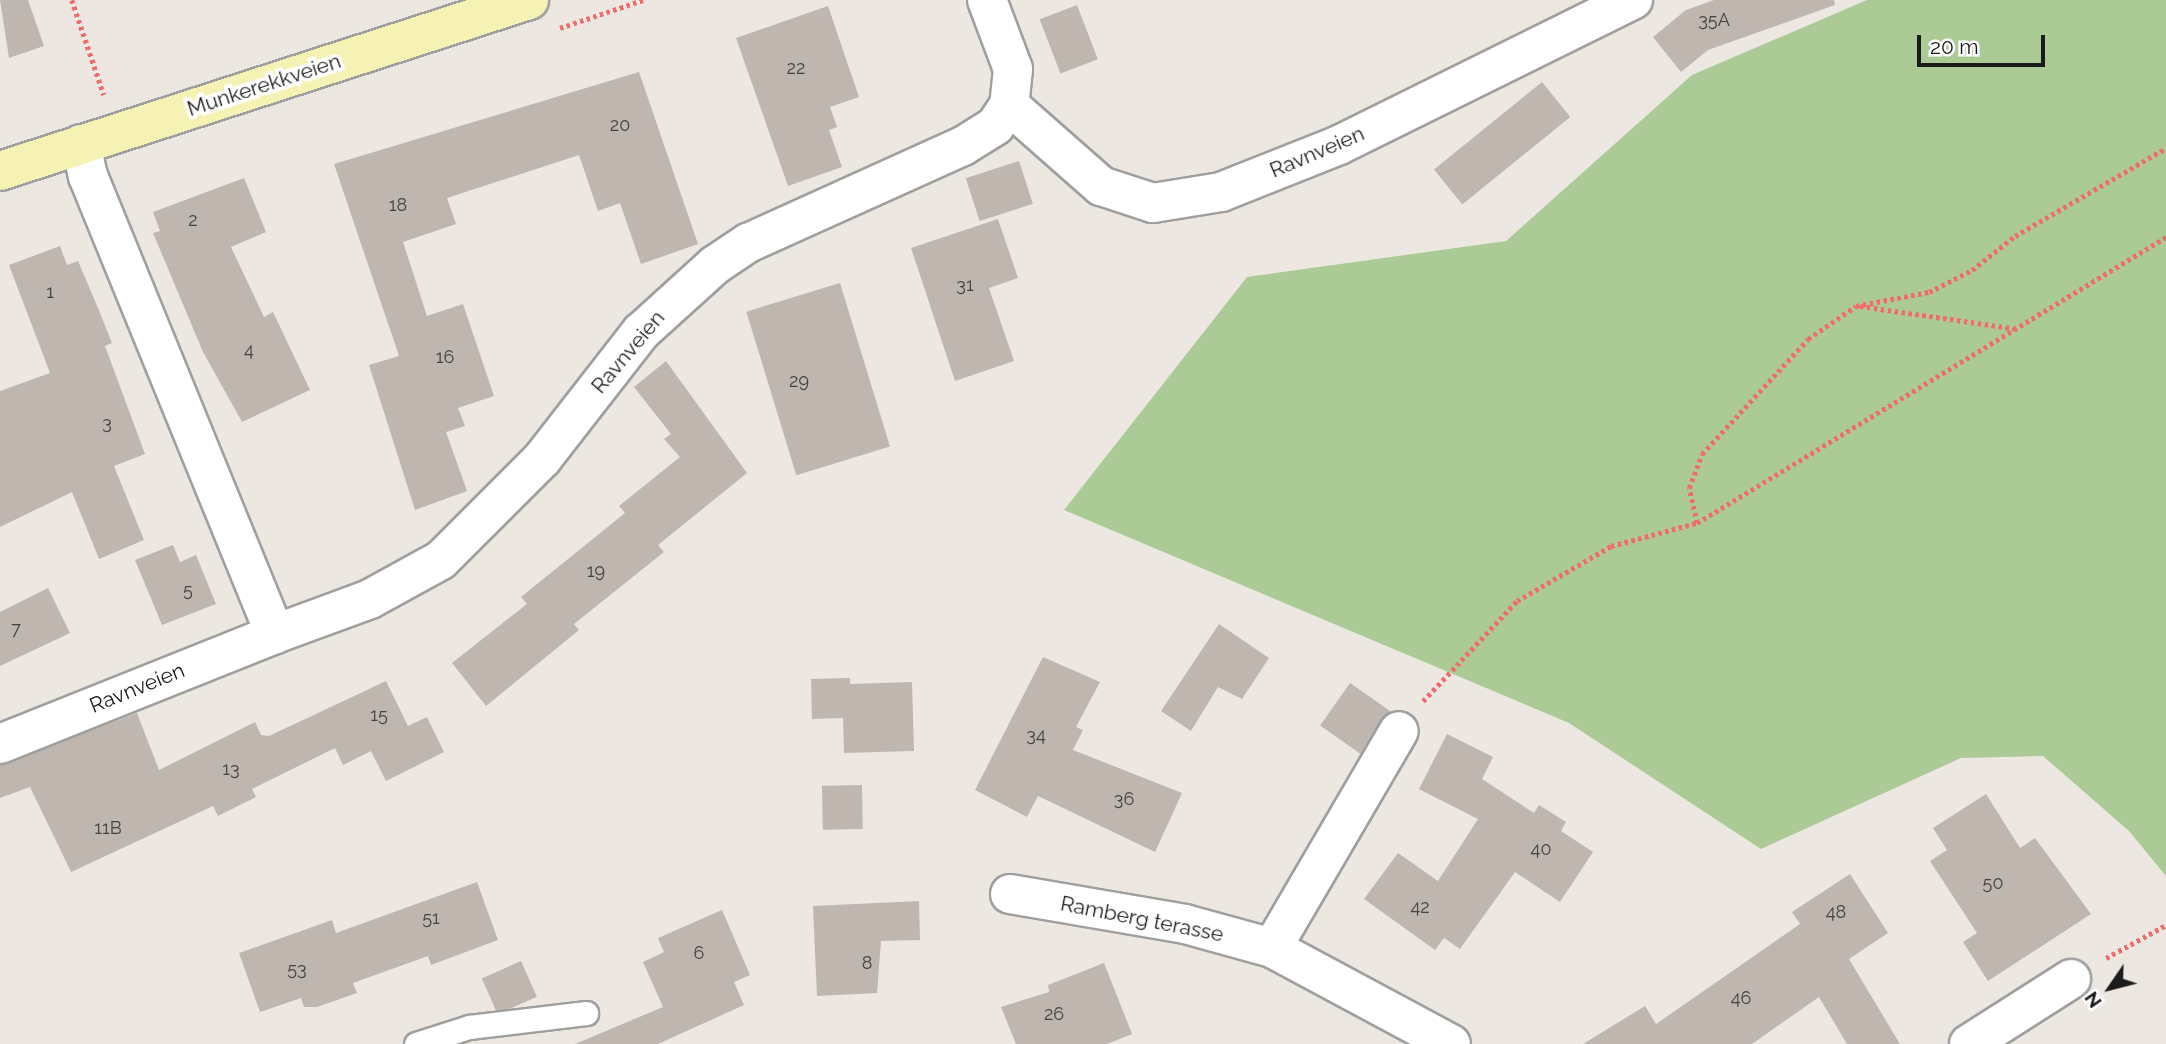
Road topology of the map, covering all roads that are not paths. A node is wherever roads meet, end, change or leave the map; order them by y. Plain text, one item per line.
1 (528, 0) edge
2 (987, 0) edge
3 (1633, 0) edge
4 (1009, 105) junction
5 (81, 144) junction
6 (0, 171) edge
7 (275, 634) junction
8 (1399, 731) road end
9 (0, 744) edge
10 (1010, 894) dead end
11 (1272, 948) junction
12 (2071, 979) road end
13 (586, 1013) dead end
14 (416, 1044) edge
15 (1451, 1044) edge
16 (1969, 1044) edge

1 - 5 main road, Munkerekkveien
2 - 4 street
3 - 4 street, Ravnveien
4 - 7 street, Ravnveien
5 - 6 main road, Munkerekkveien
5 - 7 street
7 - 9 street, Ravnveien
8 - 11 street
10 - 11 street, Ramberg terasse
11 - 15 street, Ramberg terasse
12 - 16 street
13 - 14 lane

